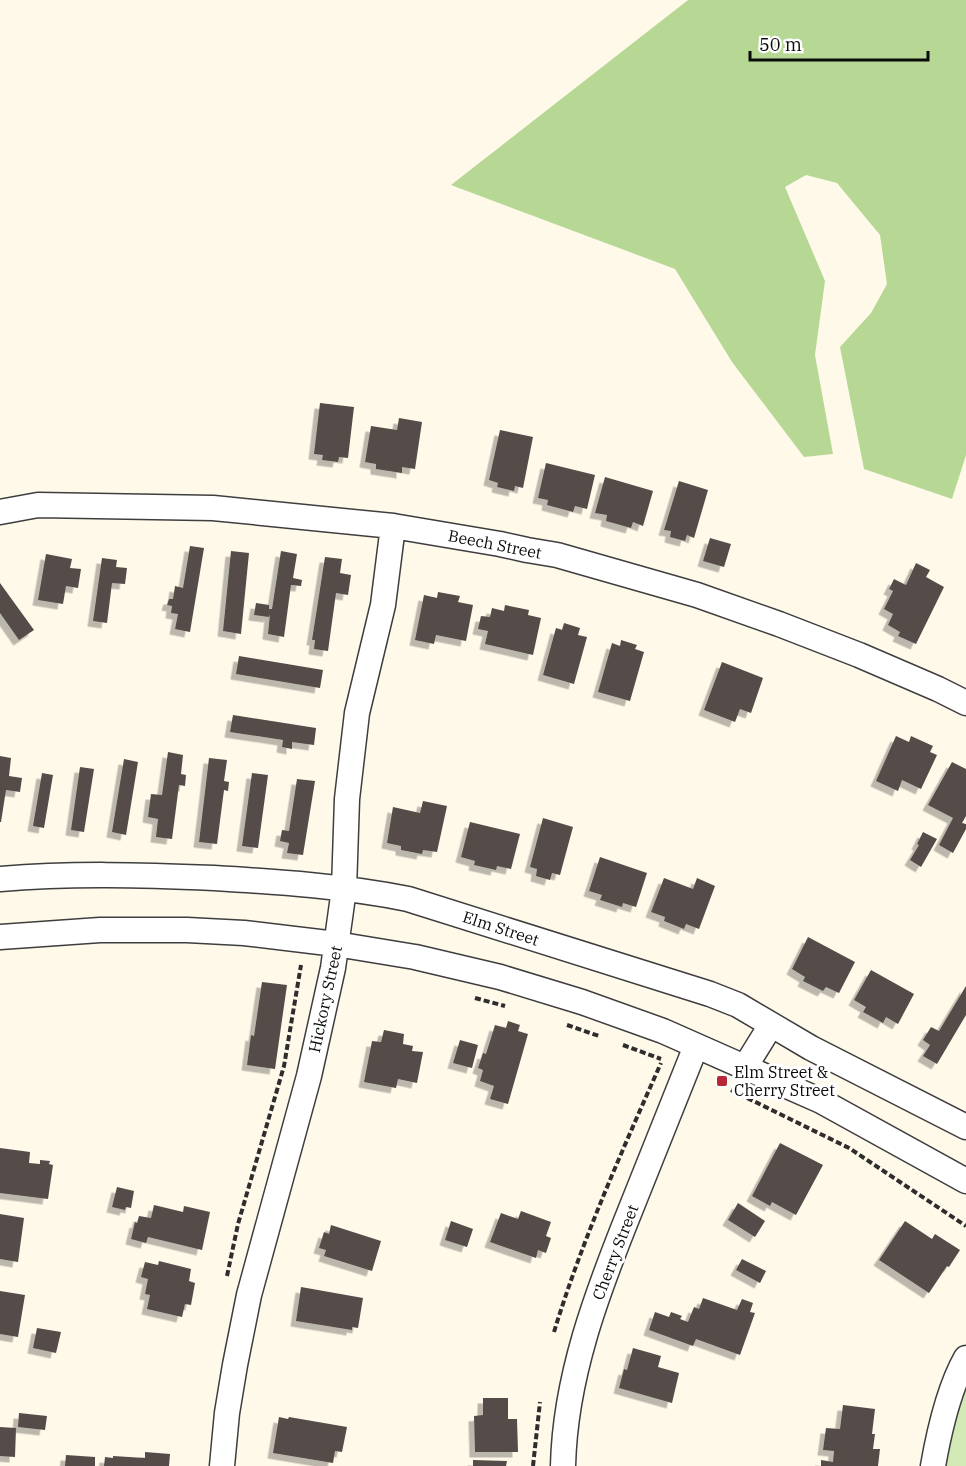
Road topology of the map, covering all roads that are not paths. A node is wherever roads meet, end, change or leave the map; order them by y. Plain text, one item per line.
1 (0, 512) edge
2 (393, 526) junction
3 (966, 704) edge
4 (0, 879) edge
5 (344, 890) junction
6 (0, 937) edge
7 (336, 944) junction
8 (771, 1025) junction
9 (696, 1046) junction
10 (745, 1066) junction
11 (966, 1127) edge
12 (966, 1181) edge
13 (966, 1358) edge
14 (222, 1466) edge
15 (563, 1466) edge
16 (933, 1466) edge

1 - 2 street, Beech Street
2 - 3 street, Beech Street
2 - 5 street, Hickory Street
4 - 5 street, Elm Street
5 - 7 street, Hickory Street
5 - 8 street, Elm Street
6 - 7 street
7 - 9 street
7 - 14 street, Hickory Street
8 - 10 street
8 - 11 street, Elm Street
9 - 10 street
9 - 15 street, Cherry Street
10 - 12 street
13 - 16 street

